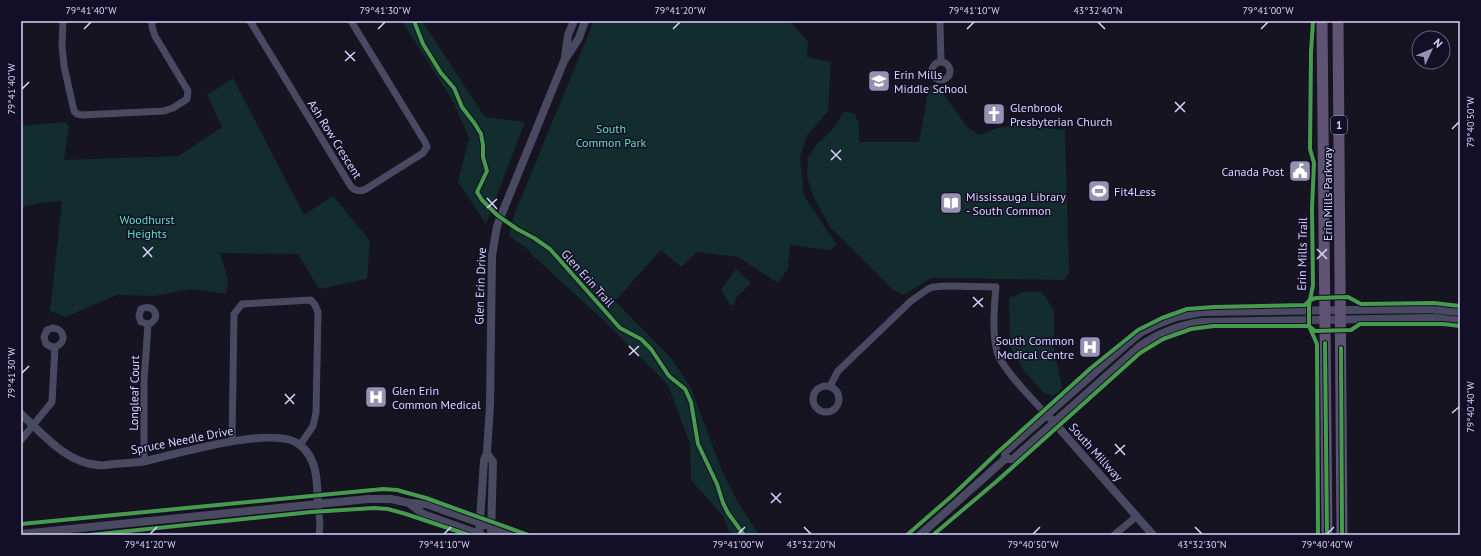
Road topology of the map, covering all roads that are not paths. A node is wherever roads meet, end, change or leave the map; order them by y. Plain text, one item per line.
1 (63, 21) edge
2 (152, 21) edge
3 (250, 21) edge
4 (351, 21) edge
5 (574, 21) edge
6 (585, 21) edge
7 (940, 21) edge
8 (1322, 21) edge
9 (1338, 21) edge
10 (564, 61) junction
11 (941, 62) dead end
12 (1460, 312) edge
13 (1325, 315) junction
14 (1341, 315) junction
15 (1460, 321) edge
16 (148, 324) dead end
17 (55, 347) dead end
18 (830, 386) dead end
19 (21, 414) edge
20 (1047, 415) junction
21 (1054, 423) junction
22 (34, 425) junction
23 (21, 440) edge
24 (232, 441) junction
25 (300, 445) junction
26 (487, 453) junction
27 (1005, 459) junction
28 (144, 461) junction
29 (409, 503) junction
30 (318, 504) junction
31 (1137, 516) junction
32 (480, 523) junction
33 (491, 531) edge
34 (21, 534) edge
35 (319, 535) edge
36 (480, 535) edge
37 (514, 535) edge
38 (920, 535) edge
39 (1114, 535) edge
40 (1154, 535) edge
41 (1327, 535) edge
42 (1342, 535) edge

1 - 2 street
3 - 4 street, Ash Row Crescent
5 - 10 street, Glen Erin Drive
6 - 10 street, Glen Erin Drive
7 - 11 street
8 - 13 main road, Erin Mills Parkway / 1
9 - 14 main road, Erin Mills Parkway / 1
10 - 26 street, Glen Erin Drive
12 - 14 street
13 - 14 street
13 - 20 street
13 - 21 street
13 - 41 main road, Erin Mills Parkway / 1
14 - 15 street
14 - 42 main road, Erin Mills Parkway / 1
16 - 28 street, Longleaf Court
17 - 22 street
18 - 20 street, South Millway
19 - 22 street, Spruce Needle Drive
20 - 21 street, South Millway
20 - 27 street
21 - 27 street
21 - 31 street, South Millway
22 - 23 street
22 - 28 street, Spruce Needle Drive
24 - 25 street, Spruce Needle Drive
24 - 25 street
24 - 28 street, Spruce Needle Drive
25 - 30 street, Spruce Needle Drive
26 - 32 street, Glen Erin Drive
26 - 33 street, Glen Erin Drive
27 - 38 street
29 - 30 street
29 - 32 street
29 - 36 street
30 - 34 street
30 - 35 street
31 - 39 street
31 - 40 street, South Millway
32 - 33 street
32 - 36 street, Glen Erin Drive
33 - 37 street

